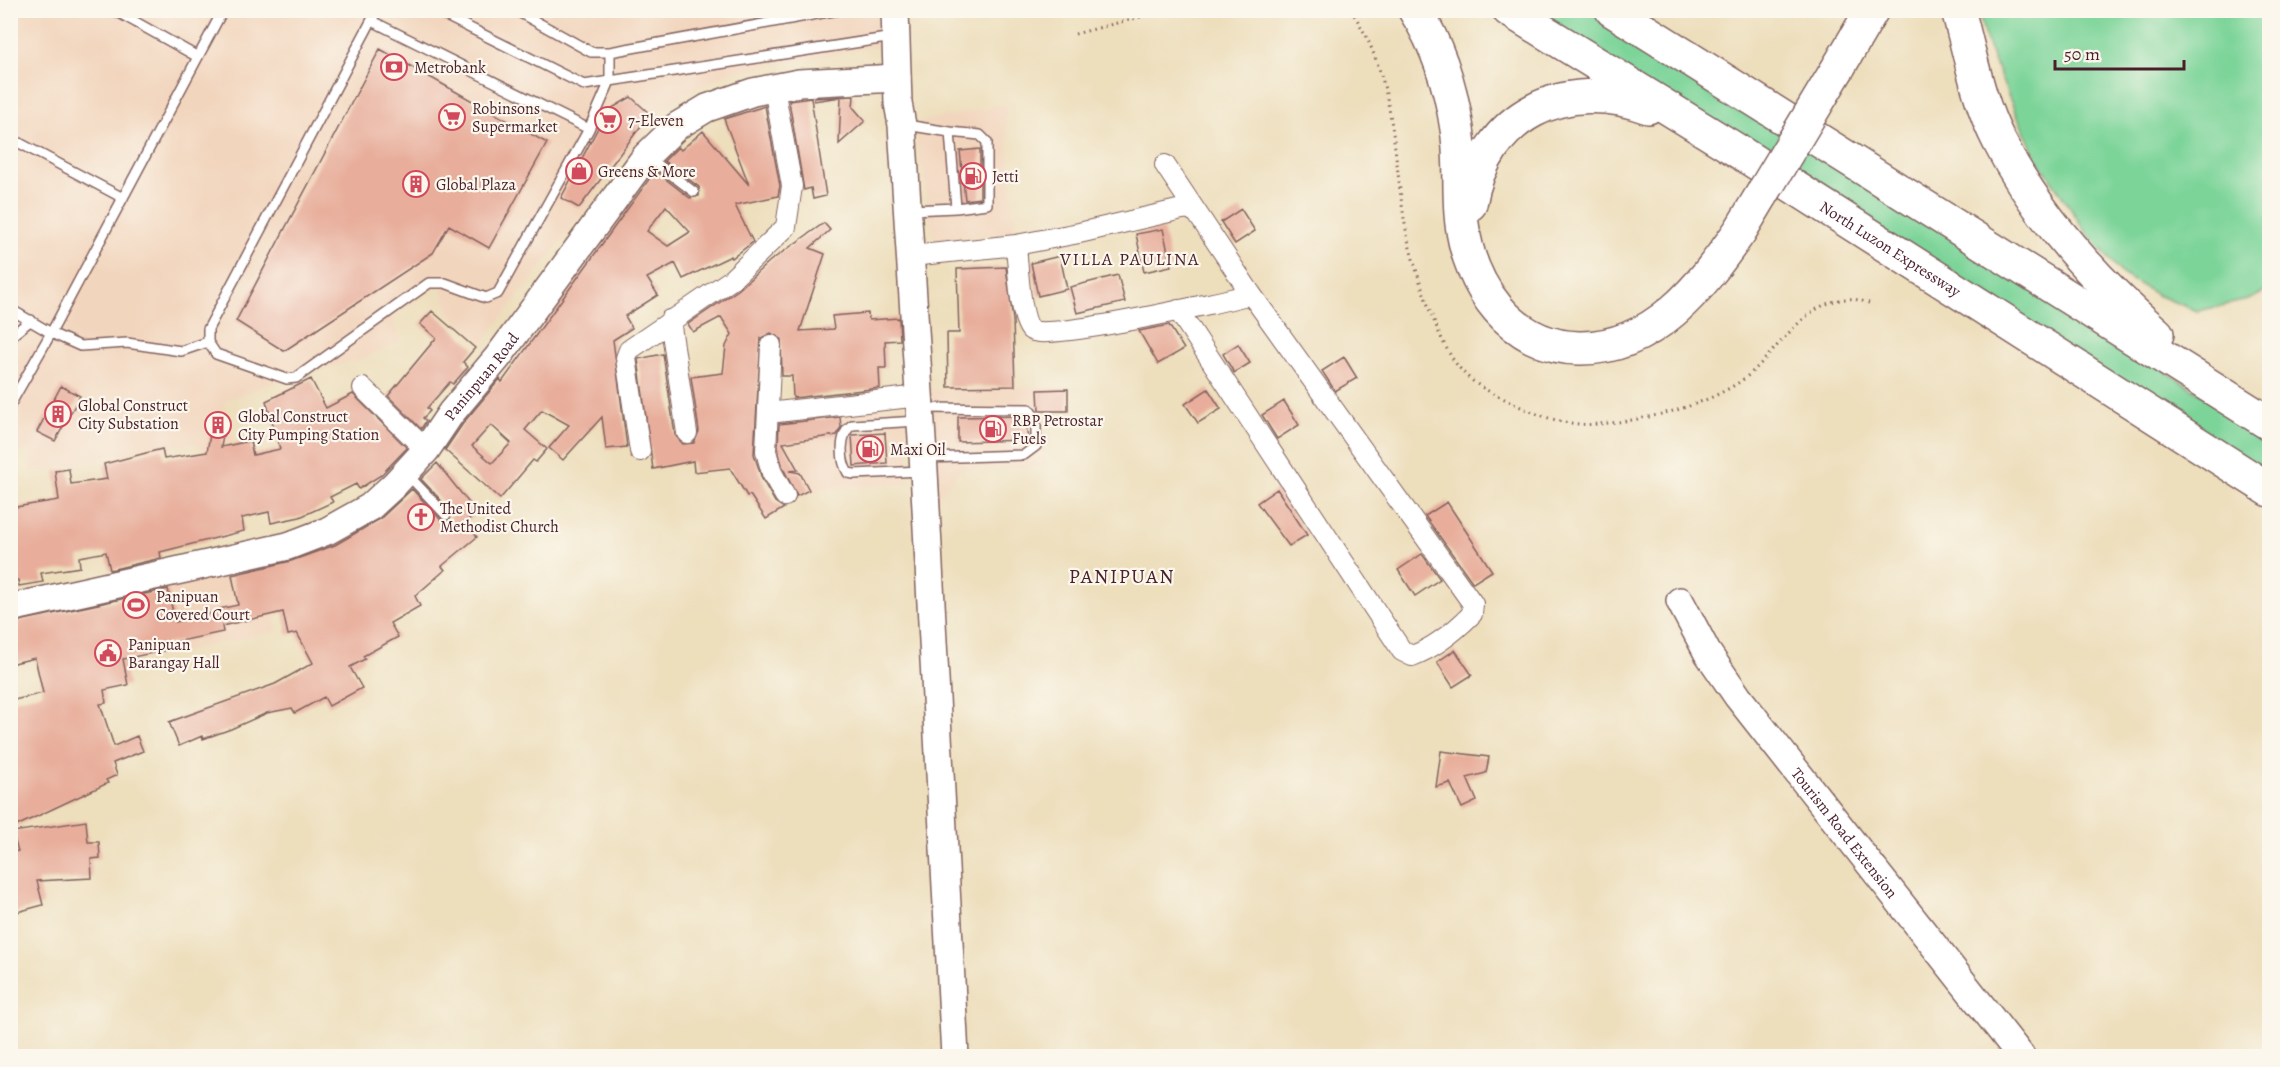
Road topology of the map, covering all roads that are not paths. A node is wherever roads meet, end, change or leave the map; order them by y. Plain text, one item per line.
1 (114, 10) edge
2 (223, 10) edge
3 (377, 10) edge
4 (434, 10) edge
5 (514, 10) edge
6 (839, 10) edge
7 (1415, 10) edge
8 (1509, 10) edge
9 (1612, 10) edge
10 (1872, 10) edge
11 (1958, 10) edge
12 (812, 13) edge
13 (372, 21) junction
14 (894, 24) edge
15 (610, 52) junction
16 (198, 57) junction
17 (897, 78) junction
18 (610, 81) junction
19 (774, 88) junction
20 (902, 125) junction
21 (590, 129) junction
22 (950, 132) junction
23 (10, 138) edge
24 (1733, 148) junction
25 (646, 156) junction
26 (1165, 165) dead end
27 (694, 192) dead end
28 (123, 198) junction
29 (956, 208) junction
30 (908, 210) junction
31 (1195, 212) junction
32 (1465, 243) junction
33 (1016, 245) junction
34 (911, 256) junction
35 (1251, 294) junction
36 (10, 309) edge
37 (1178, 310) junction
38 (31, 320) junction
39 (670, 320) junction
40 (51, 333) junction
41 (10, 337) edge
42 (208, 342) junction
43 (771, 345) dead end
44 (363, 388) dead end
45 (10, 405) edge
46 (920, 408) junction
47 (768, 413) junction
48 (2261, 419) edge
49 (687, 433) dead end
50 (426, 450) junction
51 (640, 452) dead end
52 (924, 464) junction
53 (405, 472) junction
54 (2270, 490) edge
55 (785, 496) dead end
56 (446, 515) dead end
57 (1680, 601) dead end
58 (10, 608) edge
59 (955, 1056) edge
60 (2021, 1056) edge

1 - 16 lane
2 - 16 lane
3 - 13 lane
4 - 18 lane
5 - 15 lane
6 - 12 lane
7 - 32 highway
8 - 24 highway, North Luzon Expressway
9 - 48 highway
10 - 32 highway, bridge
11 - 48 highway
12 - 15 lane
13 - 21 lane
13 - 42 lane
14 - 17 main road
14 - 18 lane
15 - 18 lane
16 - 28 lane
17 - 19 main road, Paninpuan Road
17 - 20 main road
18 - 21 lane
19 - 25 main road, Paninpuan Road
19 - 39 street
20 - 22 lane
20 - 30 main road
21 - 42 lane
22 - 29 lane
22 - 29 lane
23 - 28 lane
24 - 32 highway
24 - 54 highway, North Luzon Expressway
25 - 27 lane
25 - 50 main road, Paninpuan Road
26 - 31 street
28 - 40 lane
29 - 30 lane
30 - 34 main road
31 - 33 street
31 - 35 street
33 - 34 street
33 - 37 street
34 - 46 main road
35 - 37 street
35 - 37 street
36 - 38 lane
38 - 40 lane
38 - 41 lane
39 - 49 street
39 - 51 street
40 - 42 lane
40 - 45 lane
43 - 47 street
44 - 50 street
46 - 47 street
46 - 52 main road
46 - 52 lane
46 - 52 lane
47 - 55 street
50 - 53 main road, Paninpuan Road
52 - 59 main road
53 - 56 lane
53 - 58 main road, Paninpuan Road
57 - 60 main road, Tourism Road Extension

